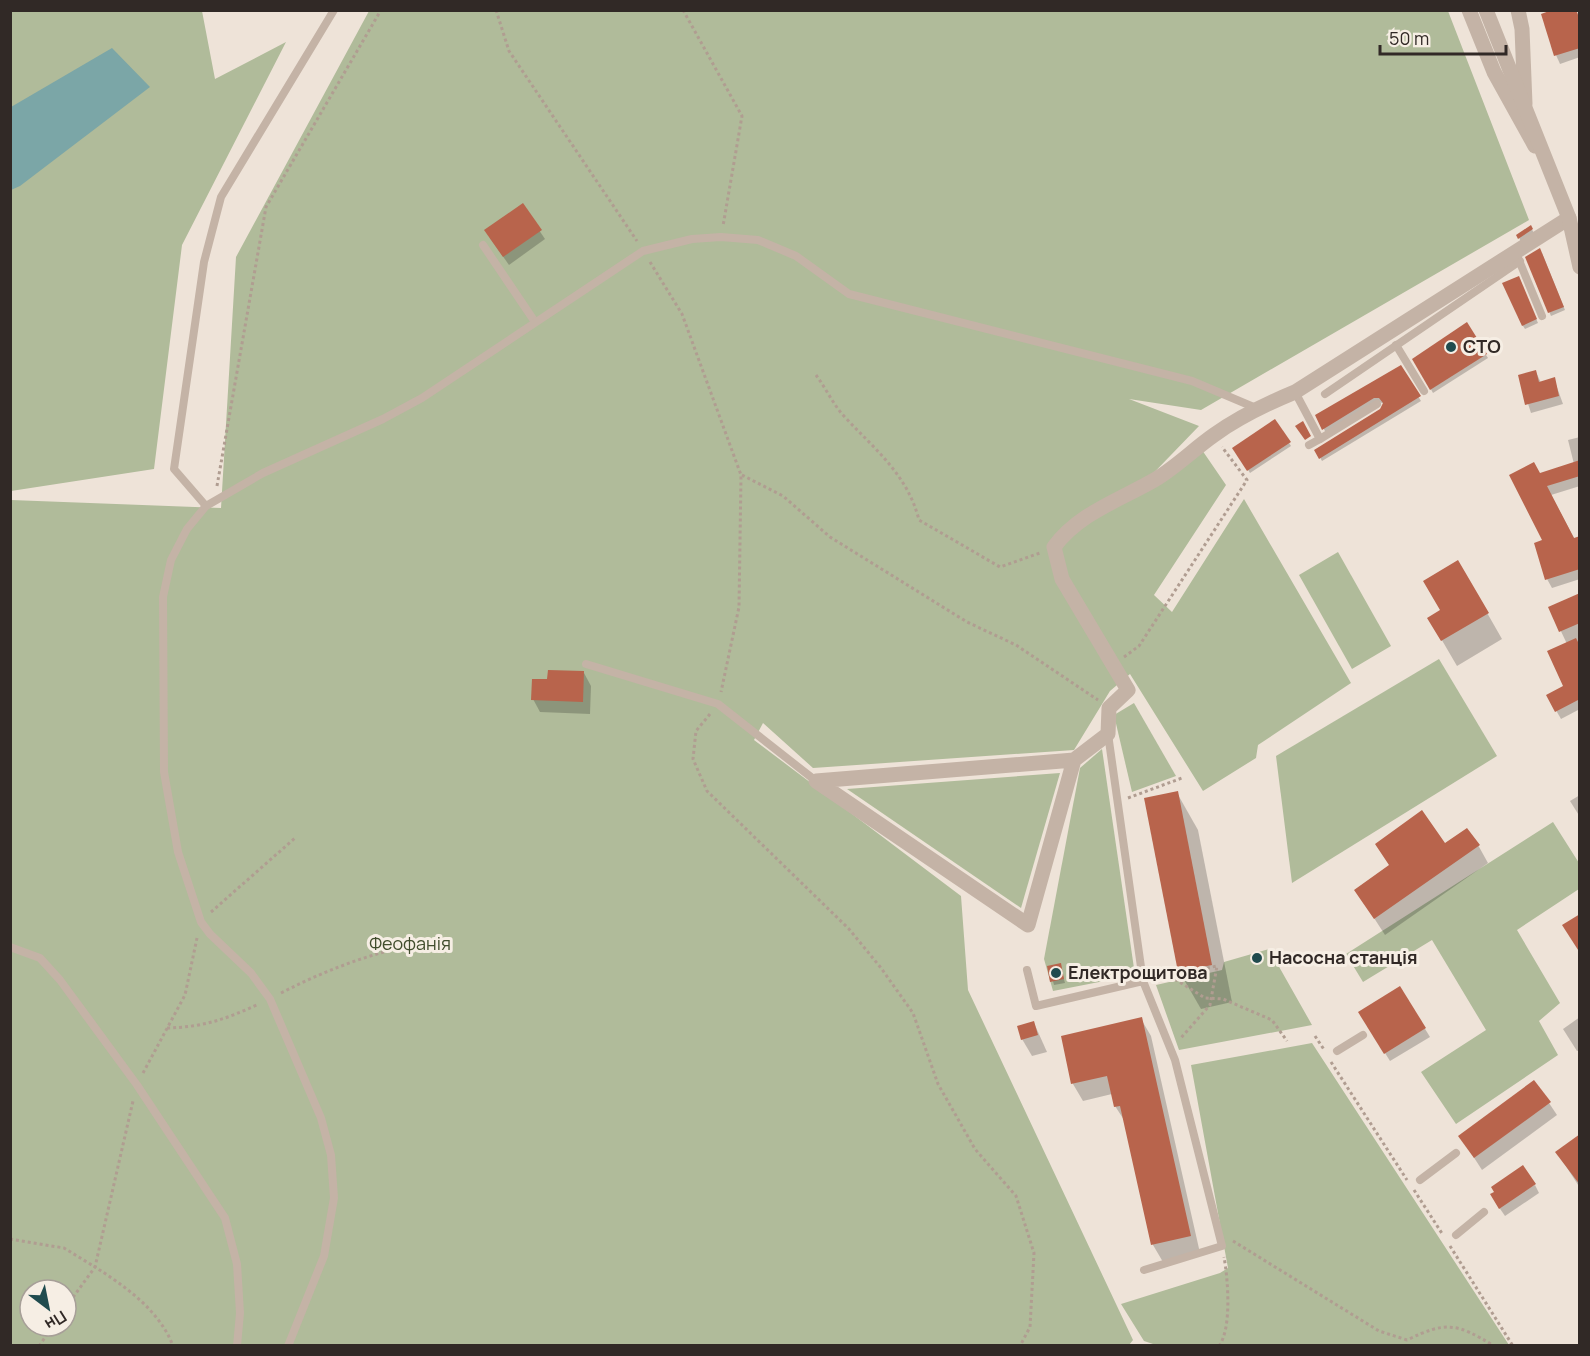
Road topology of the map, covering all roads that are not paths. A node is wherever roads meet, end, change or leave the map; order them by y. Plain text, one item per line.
1 (334, 10) edge
2 (1469, 10) edge
3 (1486, 10) edge
4 (1518, 10) edge
5 (1525, 104) junction
6 (1552, 177) junction
7 (1569, 218) junction
8 (483, 245) dead end
9 (1518, 257) junction
10 (1580, 267) edge
11 (1542, 316) dead end
12 (535, 322) junction
13 (1396, 345) junction
14 (1424, 391) dead end
15 (1295, 392) junction
16 (1325, 394) dead end
17 (1377, 404) dead end
18 (1257, 408) junction
19 (1320, 439) junction
20 (1309, 445) dead end
21 (206, 506) junction
22 (586, 664) dead end
23 (1108, 734) junction
24 (1074, 760) junction
25 (816, 781) junction
26 (10, 947) edge
27 (1027, 970) dead end
28 (1143, 981) junction
29 (1363, 1035) dead end
30 (1337, 1051) dead end
31 (1456, 1153) dead end
32 (1420, 1180) dead end
33 (1484, 1212) dead end
34 (1456, 1235) dead end
35 (1144, 1270) dead end
36 (237, 1346) edge
37 (288, 1346) edge

1 - 21 lane
2 - 6 street
3 - 5 street
4 - 5 street
5 - 6 street
6 - 7 street
7 - 9 street
7 - 10 street
8 - 12 lane
9 - 11 lane
9 - 13 lane
9 - 15 street
12 - 18 lane
12 - 21 lane
13 - 14 lane
13 - 16 lane
15 - 18 street
15 - 19 lane
17 - 19 lane
18 - 23 street
19 - 20 lane
21 - 37 lane
22 - 25 lane
23 - 24 street
23 - 28 lane
24 - 25 street
24 - 25 street
26 - 36 lane
27 - 28 lane
28 - 35 lane
29 - 30 lane
31 - 32 lane
33 - 34 lane

